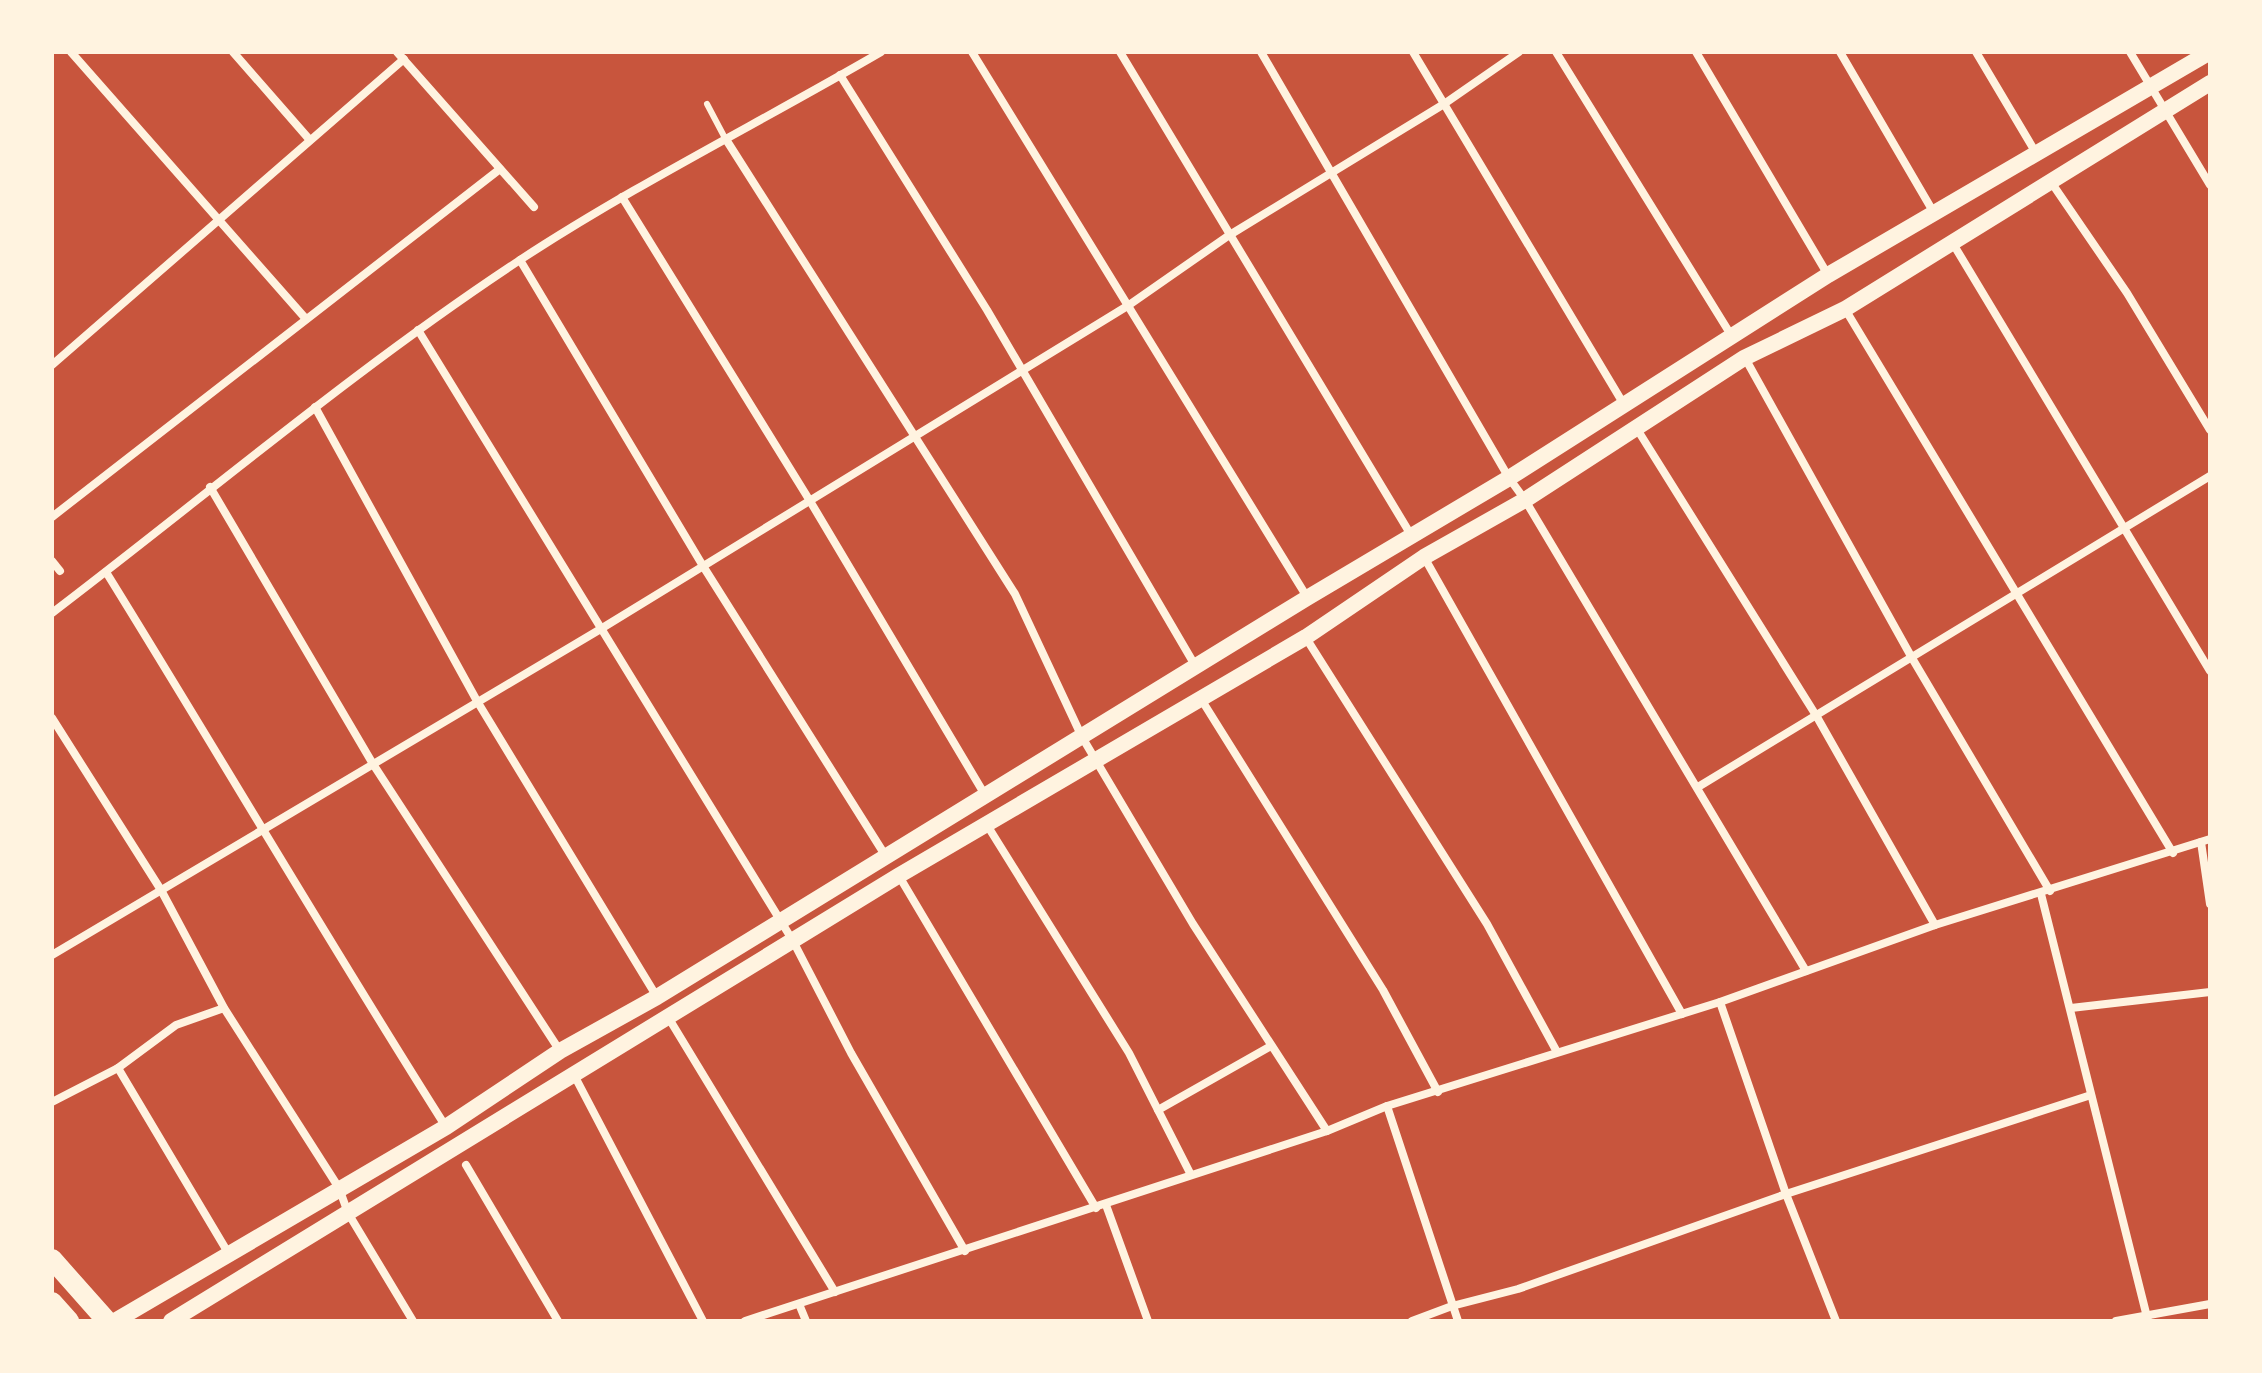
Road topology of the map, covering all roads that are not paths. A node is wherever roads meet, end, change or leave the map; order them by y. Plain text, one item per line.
1 (71, 52) edge
2 (233, 52) edge
3 (881, 52) edge
4 (972, 52) edge
5 (1120, 52) edge
6 (1261, 52) edge
7 (1413, 52) edge
8 (1519, 52) edge
9 (1556, 52) edge
10 (1696, 52) edge
11 (1840, 52) edge
12 (1976, 52) edge
13 (2130, 52) edge
14 (2210, 52) edge
15 (400, 56) edge
16 (840, 75) junction
17 (2210, 83) edge
18 (2153, 89) junction
19 (707, 104) dead end
20 (1444, 104) junction
21 (2165, 112) junction
22 (309, 139) junction
23 (727, 141) junction
24 (2036, 153) junction
25 (500, 169) junction
26 (1331, 174) junction
27 (2050, 182) junction
28 (2210, 185) edge
29 (622, 197) junction
30 (534, 207) dead end
31 (1934, 213) junction
32 (218, 218) junction
33 (1228, 236) junction
34 (1952, 242) junction
35 (520, 260) junction
36 (1828, 275) junction
37 (1129, 305) junction
38 (1845, 309) junction
39 (306, 319) junction
40 (418, 330) junction
41 (1731, 335) junction
42 (1744, 358) junction
43 (52, 365) edge
44 (1022, 371) junction
45 (1623, 403) junction
46 (315, 407) junction
47 (1637, 429) junction
48 (2210, 430) edge
49 (917, 435) junction
50 (2210, 476) edge
51 (1509, 478) junction
52 (210, 487) junction
53 (1525, 500) junction
54 (810, 501) junction
55 (52, 517) edge
56 (2123, 529) junction
57 (1411, 535) junction
58 (1424, 557) junction
59 (52, 561) edge
60 (703, 566) junction
61 (60, 571) dead end
62 (106, 572) junction
63 (2019, 594) junction
64 (1307, 598) junction
65 (52, 613) edge
66 (599, 630) junction
67 (1306, 637) junction
68 (1912, 658) junction
69 (1196, 667) junction
70 (2210, 671) edge
71 (1201, 699) junction
72 (477, 701) junction
73 (1817, 717) junction
74 (52, 718) edge
75 (1082, 737) junction
76 (1098, 762) junction
77 (373, 764) junction
78 (1698, 787) junction
79 (985, 796) junction
80 (987, 825) junction
81 (265, 830) junction
82 (2205, 841) edge
83 (2173, 853) junction
84 (885, 855) junction
85 (898, 876) junction
86 (161, 890) junction
87 (2046, 892) junction
88 (2210, 904) edge
89 (780, 919) junction
90 (1935, 925) junction
91 (793, 941) junction
92 (52, 955) edge
93 (1806, 971) junction
94 (2210, 992) edge
95 (657, 997) junction
96 (1720, 1002) junction
97 (224, 1008) junction
98 (2071, 1008) junction
99 (1682, 1014) junction
100 (668, 1017) junction
101 (1271, 1046) junction
102 (560, 1051) junction
103 (1557, 1052) junction
104 (118, 1068) junction
105 (572, 1072) junction
106 (1438, 1092) junction
107 (2091, 1095) junction
108 (52, 1102) edge
109 (1387, 1106) junction
110 (1158, 1110) junction
111 (446, 1127) junction
112 (1327, 1131) junction
113 (466, 1165) dead end
114 (1190, 1173) junction
115 (339, 1188) junction
116 (1786, 1194) junction
117 (1101, 1207) junction
118 (348, 1213) junction
119 (965, 1251) junction
120 (230, 1256) junction
121 (52, 1259) edge
122 (835, 1292) junction
123 (52, 1302) edge
124 (799, 1304) junction
125 (2210, 1304) edge
126 (1452, 1306) junction
127 (2147, 1318) edge
128 (69, 1321) edge
129 (107, 1321) edge
130 (115, 1321) edge
131 (171, 1321) edge
132 (413, 1321) edge
133 (558, 1321) edge
134 (703, 1321) edge
135 (745, 1321) edge
136 (806, 1321) edge
137 (1148, 1321) edge
138 (1412, 1321) edge
139 (1458, 1321) edge
140 (1836, 1321) edge
141 (2116, 1321) edge

1 - 32 street
2 - 22 street
3 - 16 street
4 - 37 street
5 - 33 street
6 - 26 street
7 - 20 street
8 - 20 street
9 - 41 street
10 - 36 street
11 - 31 street
12 - 24 street
13 - 18 street
14 - 18 main road
15 - 22 street
15 - 25 street
16 - 23 street
16 - 44 street
17 - 21 main road
18 - 21 street
18 - 24 main road
19 - 23 lane
20 - 26 street
20 - 45 street
21 - 27 main road
21 - 28 street
22 - 32 street
23 - 29 street
23 - 49 street
24 - 31 main road
25 - 30 street
25 - 39 street
26 - 33 street
26 - 51 street
27 - 34 main road
27 - 48 street
29 - 35 street
29 - 54 street
31 - 36 main road
32 - 39 street
32 - 43 street
33 - 37 street
33 - 57 street
34 - 38 main road
34 - 56 street
35 - 40 street
35 - 60 street
36 - 41 main road
37 - 44 street
37 - 64 street
38 - 42 main road
38 - 63 street
39 - 55 street
40 - 46 street
40 - 66 street
41 - 45 main road
42 - 47 main road
42 - 68 street
44 - 49 street
44 - 69 street
45 - 51 main road
46 - 52 street
46 - 72 street
47 - 53 main road
47 - 73 street
49 - 54 street
49 - 75 street
50 - 56 street
51 - 53 street
51 - 57 main road
52 - 62 street
52 - 77 street
53 - 58 main road
53 - 78 street
54 - 60 street
54 - 79 street
56 - 63 street
56 - 70 street
57 - 64 main road
58 - 67 main road
58 - 99 street
59 - 61 street
60 - 66 street
60 - 84 street
62 - 65 street
62 - 81 street
63 - 68 street
63 - 83 street
64 - 69 main road
66 - 72 street
66 - 89 street
67 - 71 main road
67 - 103 street
68 - 73 street
68 - 87 street
69 - 75 main road
71 - 76 main road
71 - 106 street
72 - 77 street
72 - 95 street
73 - 78 street
73 - 90 street
74 - 86 street
75 - 76 street
75 - 79 main road
76 - 80 main road
76 - 101 street
77 - 81 street
77 - 102 street
78 - 93 street
79 - 84 main road
80 - 85 main road
80 - 110 street
81 - 86 street
81 - 111 street
82 - 83 street
82 - 88 street
83 - 87 street
84 - 89 main road
85 - 91 main road
85 - 117 street
86 - 92 street
86 - 97 street
87 - 90 street
87 - 98 street
89 - 91 street
89 - 95 main road
90 - 93 street
91 - 100 main road
91 - 119 street
93 - 96 street
94 - 98 street
95 - 102 main road
96 - 99 street
96 - 116 street
97 - 104 street
97 - 115 street
98 - 107 street
99 - 103 street
100 - 105 main road
100 - 122 street
101 - 110 street
101 - 112 street
102 - 111 main road
103 - 106 street
104 - 108 street
104 - 120 street
105 - 118 main road
105 - 134 street
106 - 109 street
107 - 116 street
107 - 127 street
109 - 112 street
109 - 126 street
110 - 114 street
111 - 115 main road
112 - 114 street
113 - 133 street
114 - 117 street
115 - 118 street
115 - 120 main road
116 - 126 street
116 - 140 street
117 - 119 street
117 - 137 street
118 - 131 main road
118 - 132 street
119 - 122 street
120 - 130 main road
121 - 129 main road
122 - 124 street
123 - 128 main road
124 - 135 street
124 - 136 street
125 - 127 street
126 - 138 street
126 - 139 street
127 - 141 street

